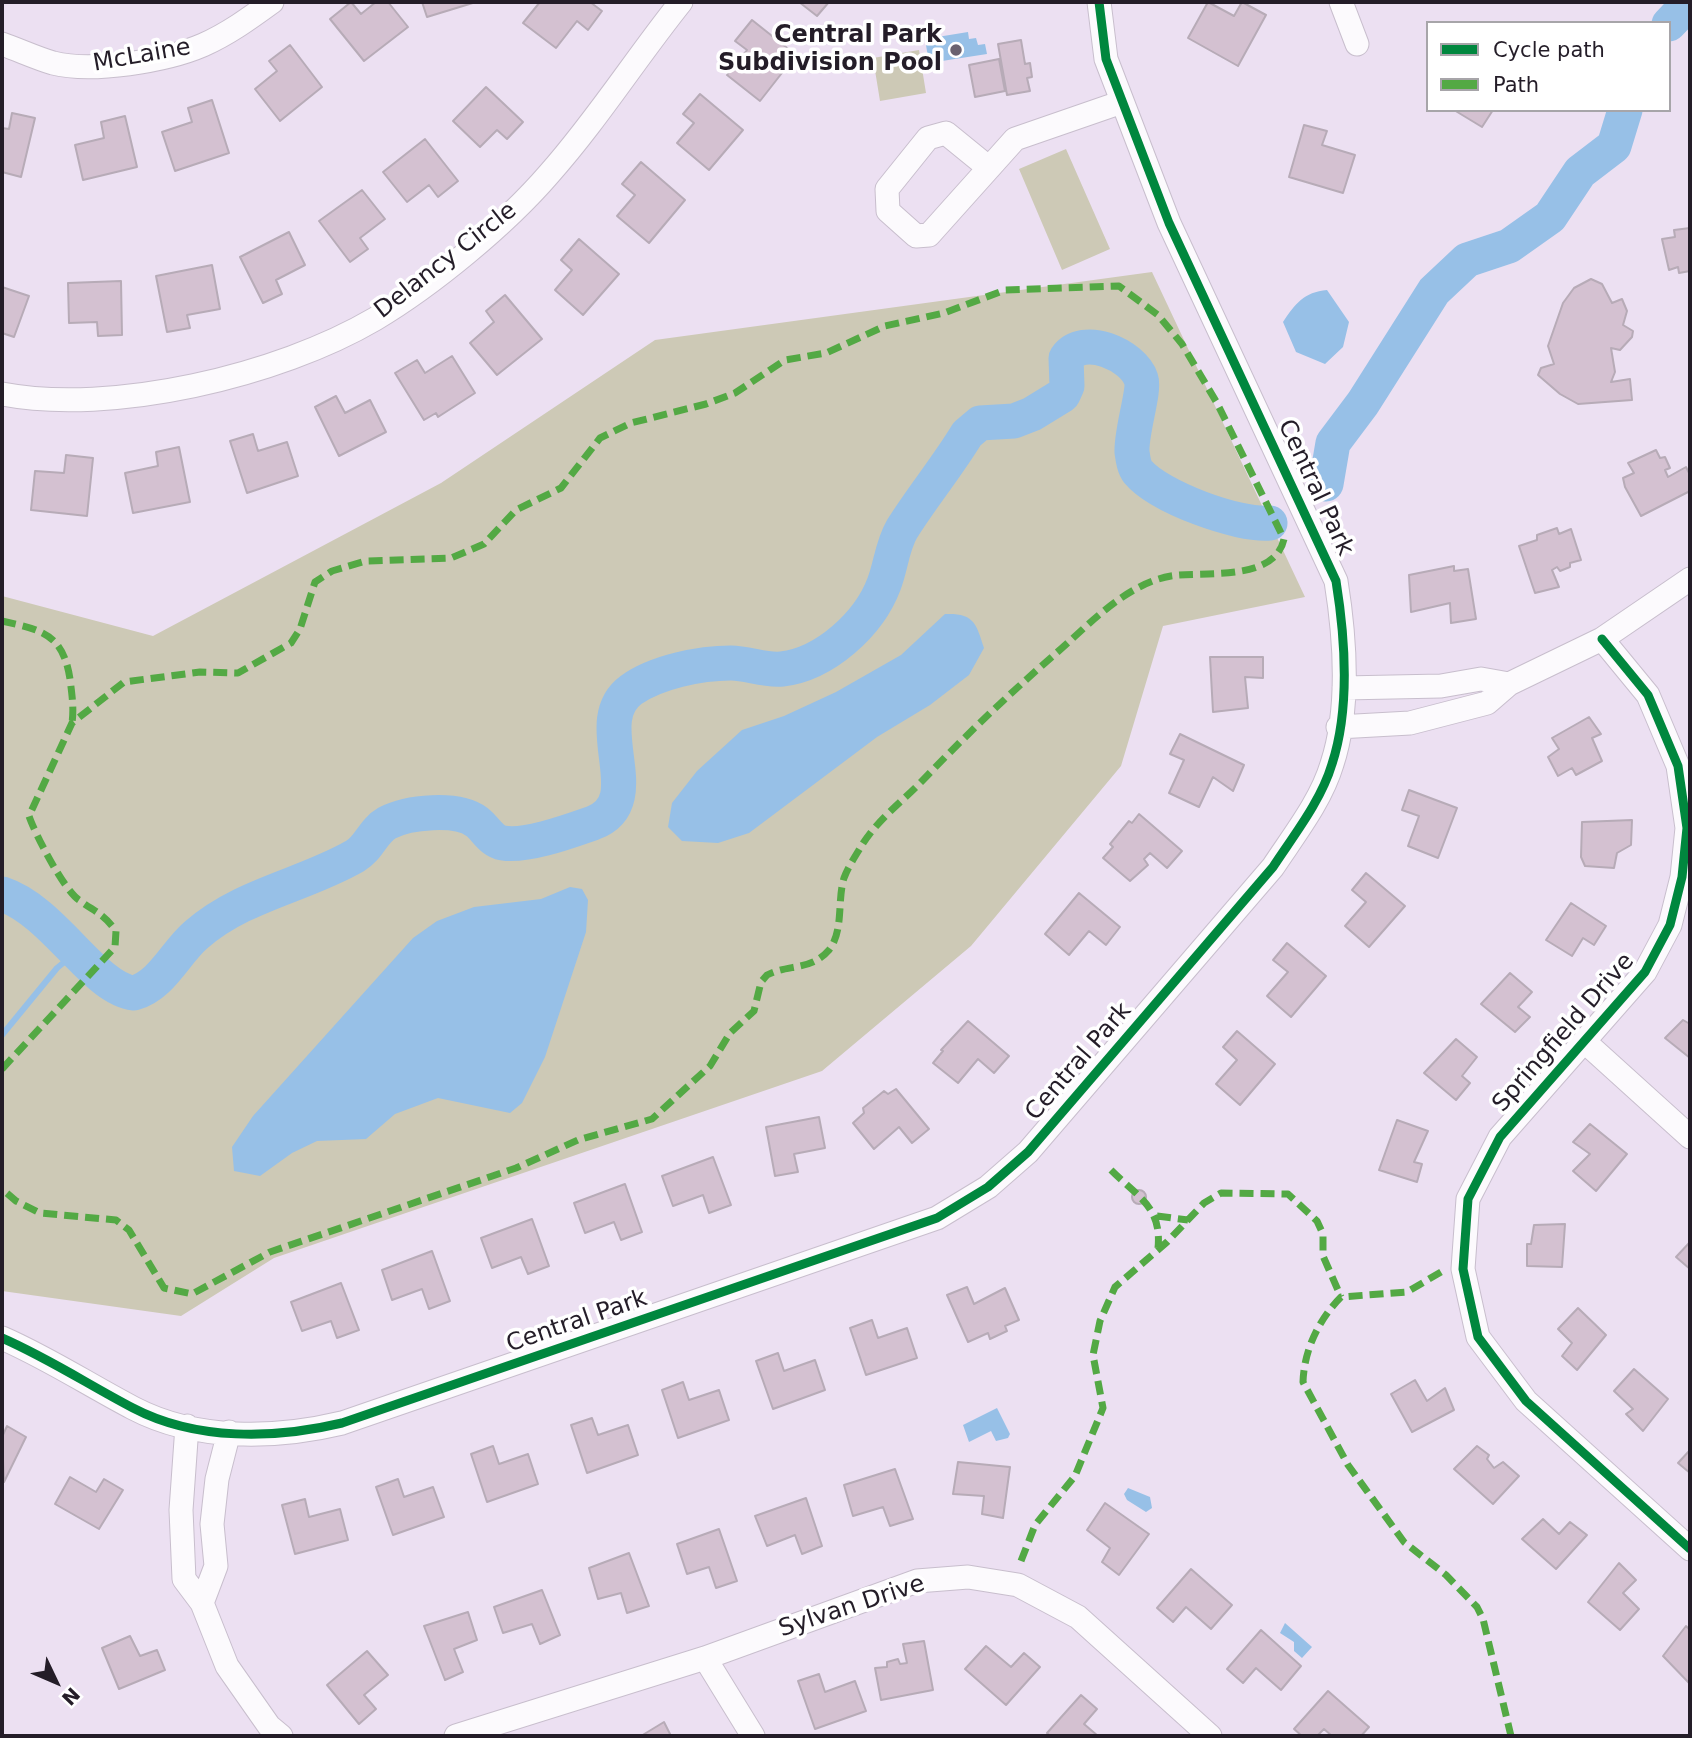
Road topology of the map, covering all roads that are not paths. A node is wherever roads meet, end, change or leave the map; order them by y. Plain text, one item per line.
1 (272, 2) edge
2 (681, 2) edge
3 (1099, 2) edge
4 (1341, 2) edge
5 (2, 44) edge
6 (1357, 44) dead end
7 (1122, 102) junction
8 (989, 168) junction
9 (2, 394) edge
10 (1690, 579) edge
11 (1602, 639) junction
12 (1509, 684) junction
13 (1344, 688) junction
14 (1338, 726) junction
15 (1585, 1042) junction
16 (1690, 1136) edge
17 (2, 1338) edge
18 (187, 1426) junction
19 (229, 1432) junction
20 (1690, 1549) edge
21 (202, 1603) junction
22 (705, 1658) junction
23 (281, 1736) edge
24 (456, 1736) edge
25 (753, 1736) edge
26 (1210, 1736) edge

1 - 5 street, McLaine
2 - 9 street, Delancy Circle
3 - 7 street, Central Park
4 - 6 street
7 - 8 street
7 - 13 street, Central Park
8 - 8 street
10 - 11 street
11 - 12 street
11 - 15 street, Springfield Drive
12 - 13 street
12 - 14 street
13 - 14 street, Central Park
14 - 19 street, Central Park
15 - 16 street
15 - 20 street, Springfield Drive
17 - 18 street, Central Park
18 - 19 street, Central Park
18 - 21 street
19 - 21 street
21 - 23 street
22 - 24 street, Sylvan Drive
22 - 25 street
22 - 26 street, Sylvan Drive

